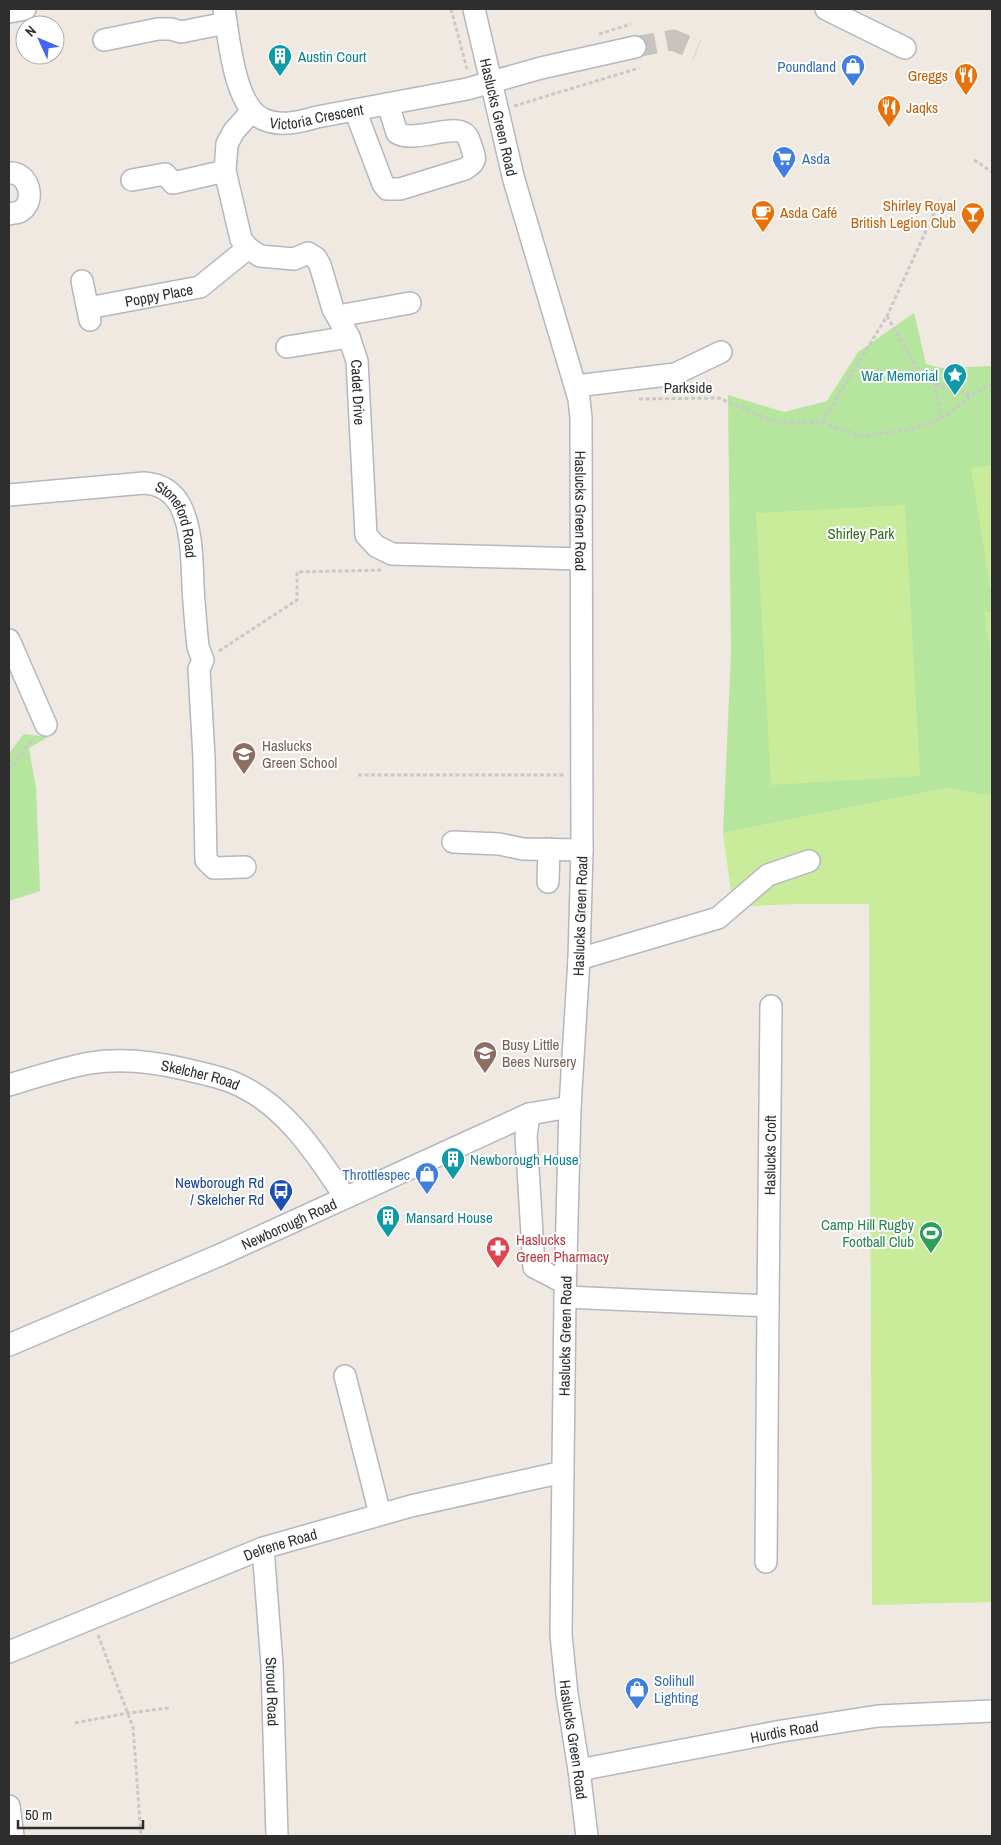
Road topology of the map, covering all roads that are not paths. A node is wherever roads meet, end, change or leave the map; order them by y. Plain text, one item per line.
1 (474, 9) edge
2 (838, 11) edge
3 (225, 16) edge
4 (104, 40) dead end
5 (635, 47) tunnel mouth
6 (905, 48) dead end
7 (481, 85) junction
8 (388, 104) junction
9 (355, 110) junction
10 (252, 111) junction
11 (225, 171) junction
12 (9, 172) edge
13 (132, 180) dead end
14 (9, 214) edge
15 (248, 248) junction
16 (82, 281) dead end
17 (410, 303) dead end
18 (338, 316) junction
19 (349, 337) junction
20 (287, 348) dead end
21 (721, 352) dead end
22 (576, 386) junction
23 (9, 495) edge
24 (581, 559) junction
25 (9, 640) edge
26 (46, 725) road end
27 (453, 842) dead end
28 (549, 849) junction
29 (582, 850) junction
30 (808, 861) dead end
31 (245, 868) dead end
32 (548, 882) dead end
33 (579, 959) junction
34 (771, 1006) dead end
35 (9, 1085) edge
36 (570, 1107) junction
37 (529, 1114) junction
38 (345, 1197) junction
39 (565, 1290) junction
40 (768, 1306) junction
41 (9, 1345) edge
42 (346, 1376) dead end
43 (563, 1472) junction
44 (380, 1514) junction
45 (263, 1548) junction
46 (766, 1562) dead end
47 (9, 1652) edge
48 (992, 1711) edge
49 (579, 1770) junction
50 (9, 1806) edge
51 (13, 1836) edge
52 (277, 1836) edge
53 (587, 1836) edge

1 - 7 street, Haslucks Green Road
2 - 6 street
3 - 4 street
3 - 10 street, Victoria Crescent
5 - 7 street, Victoria Crescent
7 - 8 street, Victoria Crescent
7 - 22 street, Haslucks Green Road
8 - 9 street, Victoria Crescent
8 - 9 street
9 - 10 street, Victoria Crescent
10 - 11 street
11 - 13 street
11 - 15 street
12 - 14 street
15 - 16 street, Poppy Place
15 - 18 street, Cadet Drive
17 - 18 street
18 - 19 street, Cadet Drive
19 - 20 street
19 - 24 street, Cadet Drive
21 - 22 street
22 - 24 street, Haslucks Green Road
23 - 31 street, Stoneford Road
24 - 29 street, Haslucks Green Road
25 - 26 street
27 - 28 street
28 - 29 street
28 - 32 street
29 - 33 street, Haslucks Green Road
30 - 33 street
33 - 36 street, Haslucks Green Road
34 - 40 street, Haslucks Croft
35 - 38 street, Skelcher Road
36 - 37 street, Newborough Road
36 - 39 street, Haslucks Green Road
37 - 38 street, Newborough Road
37 - 39 street
38 - 41 street, Newborough Road
39 - 40 street
39 - 43 street, Haslucks Green Road
40 - 46 street, Haslucks Croft
42 - 44 street
43 - 44 street, Delrene Road
43 - 49 street, Haslucks Green Road
44 - 45 street, Delrene Road
45 - 47 street, Delrene Road
45 - 52 street, Stroud Road
48 - 49 street, Hurdis Road
49 - 53 street, Haslucks Green Road
50 - 51 street

